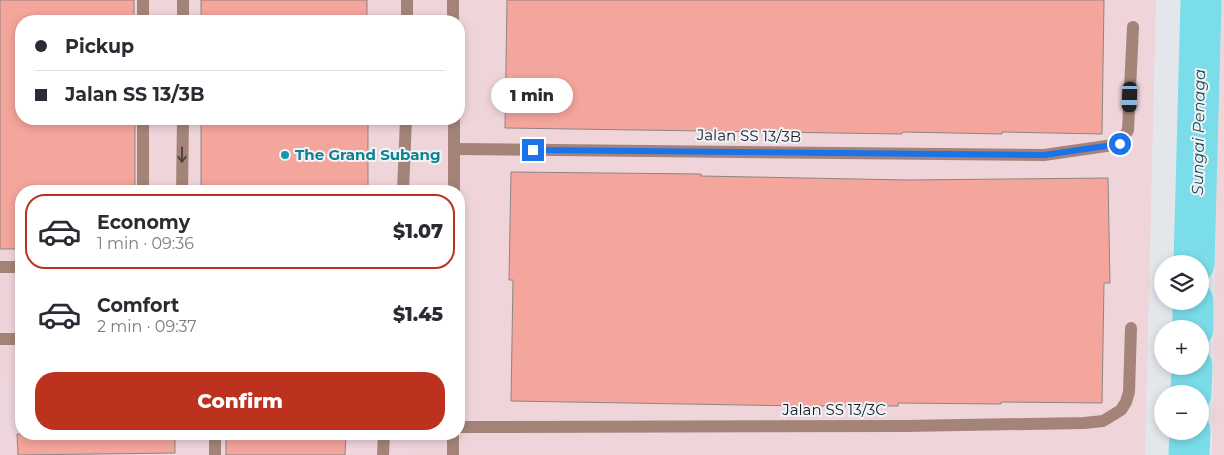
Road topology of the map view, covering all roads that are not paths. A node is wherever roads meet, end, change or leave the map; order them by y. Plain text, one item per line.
1 (143, 0) edge
2 (183, 0) edge
3 (407, 0) edge
4 (453, 0) edge
5 (143, 15) edge
6 (183, 15) edge
7 (407, 15) edge
8 (453, 15) edge
9 (1133, 27) dead end
10 (143, 125) edge
11 (183, 125) edge
12 (406, 125) edge
13 (454, 125) edge
14 (455, 149) junction
15 (143, 185) edge
16 (182, 185) edge
17 (403, 185) edge
18 (454, 185) edge
19 (0, 266) edge
20 (15, 267) edge
21 (1131, 328) dead end
22 (0, 339) edge
23 (15, 339) edge
24 (465, 427) edge
25 (215, 440) edge
26 (384, 440) edge
27 (453, 440) edge
28 (215, 455) edge
29 (383, 455) edge
30 (453, 455) edge

1 - 5 street
2 - 6 street
3 - 7 street
4 - 8 street
9 - 14 street, Jalan SS 13/3B
10 - 15 street
11 -> 16 street
12 - 17 street
13 - 14 street
14 - 18 street
19 - 20 street
21 - 24 street, Jalan SS 13/3C
22 - 23 street
25 - 28 street
26 - 29 street
27 - 30 street

